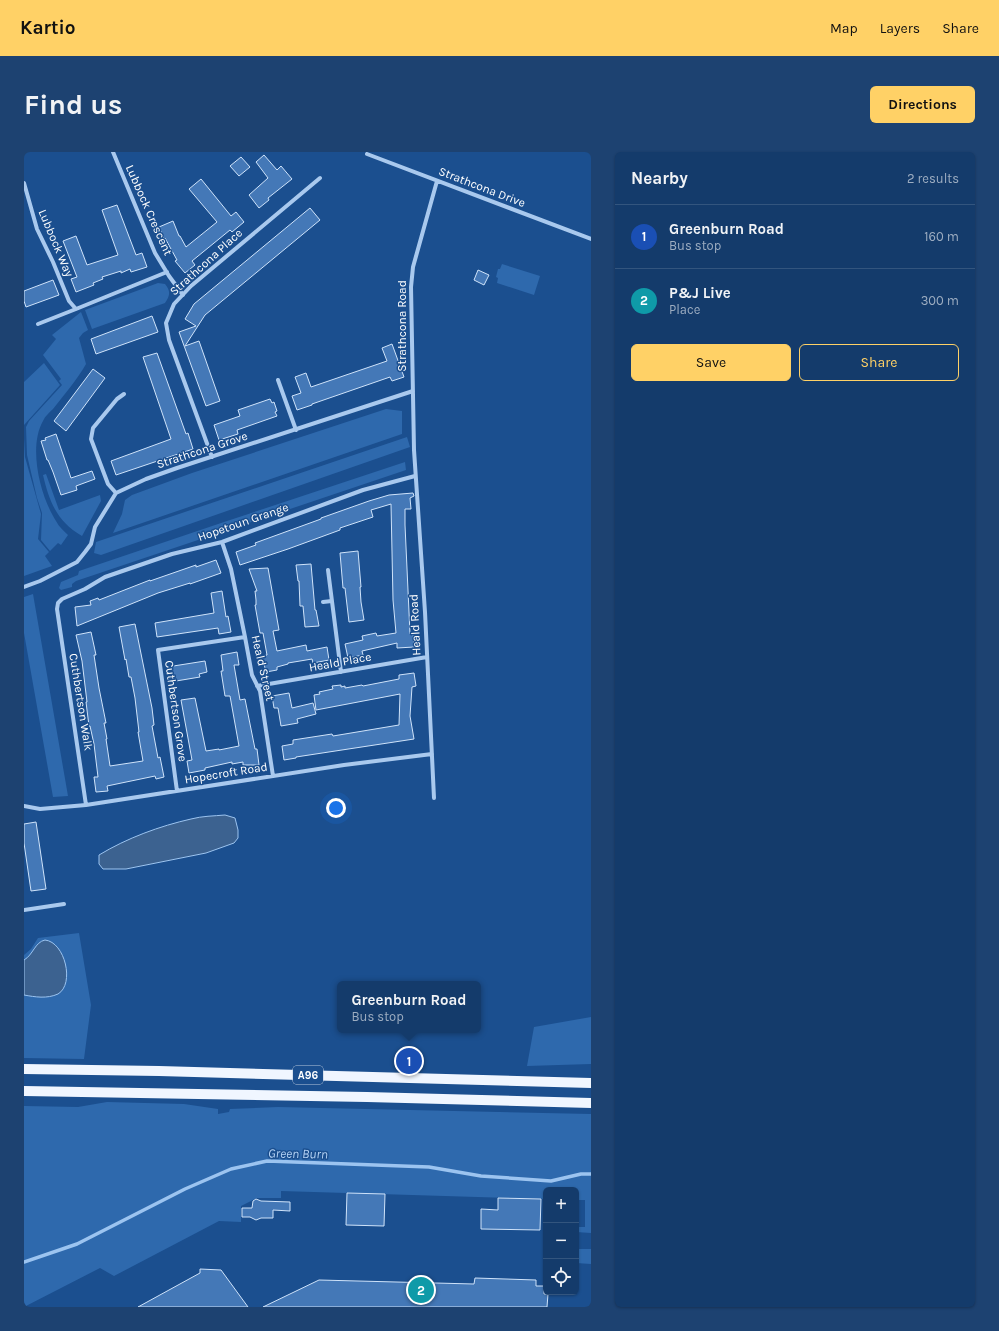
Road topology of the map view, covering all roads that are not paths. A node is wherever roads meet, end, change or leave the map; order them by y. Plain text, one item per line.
1 (112, 152) edge
2 (367, 154) dead end
3 (320, 178) dead end
4 (436, 181) junction
5 (24, 183) edge
6 (591, 240) edge
7 (167, 272) junction
8 (183, 294) junction
9 (76, 309) junction
10 (38, 324) dead end
11 (278, 380) dead end
12 (413, 391) junction
13 (124, 394) dead end
14 (296, 430) junction
15 (414, 450) joint
16 (212, 457) junction
17 (415, 476) junction
18 (116, 493) junction
19 (222, 542) junction
20 (328, 570) dead end
21 (24, 587) edge
22 (332, 601) junction
23 (323, 602) dead end
24 (58, 603) joint
25 (245, 636) junction
26 (427, 657) junction
27 (341, 672) junction
28 (258, 686) junction
29 (432, 754) junction
30 (273, 776) junction
31 (177, 791) junction
32 (434, 798) dead end
33 (86, 805) junction
34 (24, 806) edge
35 (64, 904) dead end
36 (24, 910) edge
37 (24, 1069) edge
38 (591, 1083) edge
39 (24, 1091) edge
40 (591, 1103) edge

1 - 7 street, Lubbock Crescent
2 - 4 street, Strathcona Drive
3 - 8 street, Strathcona Place
4 - 6 street, Strathcona Drive
4 - 12 street, Strathcona Road
5 - 9 street, Lubbock Way
7 - 8 street, Lubbock Crescent
7 - 9 street
8 - 16 street, Strathcona Place
9 - 10 street
11 - 14 street
12 - 14 street, Strathcona Grove
12 - 15 street, Strathcona Road
13 - 18 street
14 - 16 street, Strathcona Grove
15 - 17 street, Heald Road
16 - 18 street, Strathcona Grove
17 - 19 street, Hopetoun Grange
17 - 26 street, Heald Road
18 - 21 street
19 - 24 street, Hopetoun Grange
19 - 25 street, Heald Street
20 - 22 street
22 - 23 street
22 - 27 street
24 - 33 street, Cuthbertson Walk
25 - 28 street, Heald Street
25 - 31 street, Cuthbertson Grove
26 - 27 street, Heald Place
26 - 29 street, Heald Road
27 - 28 street, Heald Place
28 - 30 street, Heald Street
29 - 30 street, Hopecroft Road
29 - 32 street, Heald Road
30 - 31 street, Hopecroft Road
31 - 33 street, Hopecroft Road
33 - 34 street, Hopecroft Road
35 - 36 street
37 - 38 main road, A96
39 - 40 main road, A96

